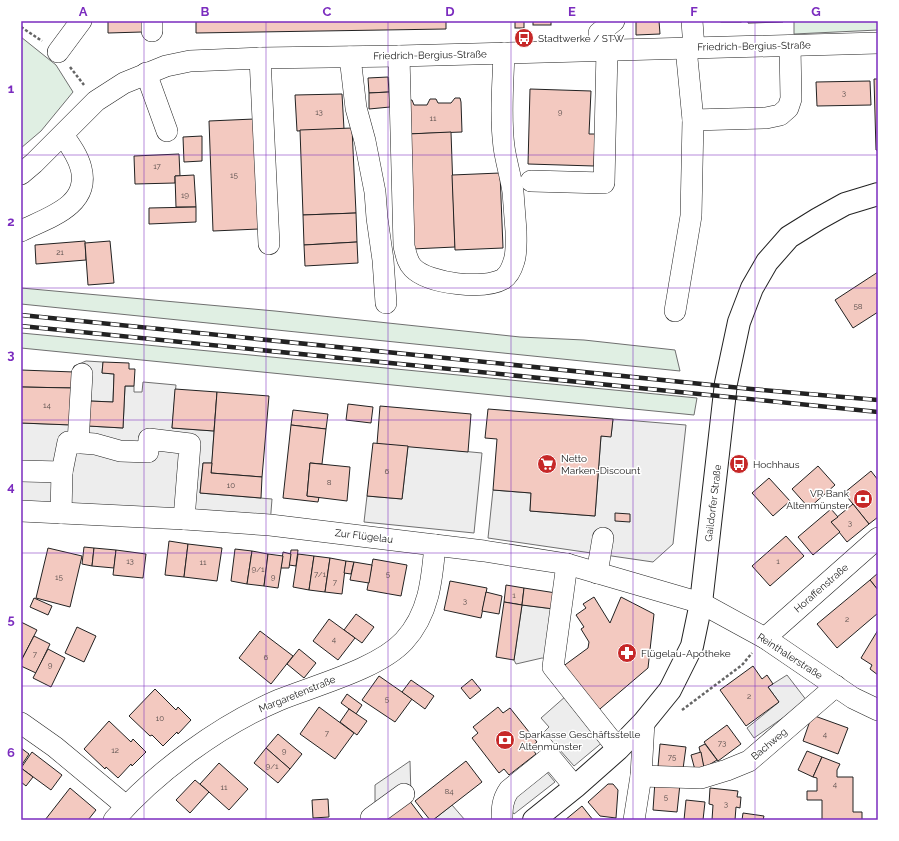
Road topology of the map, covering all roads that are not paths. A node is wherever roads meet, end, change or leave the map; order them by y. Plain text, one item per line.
1 (81, 21) edge
2 (614, 21) edge
3 (692, 21) edge
4 (878, 43) edge
5 (790, 46) junction
6 (690, 48) junction
7 (603, 50) junction
8 (58, 52) dead end
9 (504, 53) junction
10 (399, 56) junction
11 (350, 57) junction
12 (260, 58) junction
13 (146, 73) junction
14 (693, 120) junction
15 (167, 131) dead end
16 (63, 135) junction
17 (21, 174) edge
18 (531, 181) dead end
19 (878, 194) edge
20 (21, 231) edge
21 (269, 244) dead end
22 (386, 303) dead end
23 (675, 311) dead end
24 (82, 374) dead end
25 (78, 443) junction
26 (21, 471) edge
27 (62, 472) junction
28 (21, 511) edge
29 (61, 513) junction
30 (184, 519) junction
31 (603, 538) dead end
32 (878, 538) edge
33 (435, 545) junction
34 (568, 564) junction
35 (597, 573) junction
36 (701, 604) junction
37 (765, 638) junction
38 (836, 686) junction
39 (878, 710) edge
40 (644, 722) junction
41 (21, 723) edge
42 (618, 749) junction
43 (641, 776) junction
44 (575, 787) junction
45 (404, 794) dead end
46 (120, 813) edge
47 (372, 820) edge
48 (502, 820) edge
49 (534, 820) edge
50 (634, 820) edge

1 - 8 street
2 - 7 street
3 - 6 street
4 - 5 street, Friedrich-Bergius-Straße
5 - 6 street, Friedrich-Bergius-Straße
5 - 14 street
6 - 7 street, Friedrich-Bergius-Straße
6 - 14 street
7 - 9 street, Friedrich-Bergius-Straße
7 - 18 street
9 - 10 street, Friedrich-Bergius-Straße
9 - 10 street
10 - 11 street, Friedrich-Bergius-Straße
11 - 12 street, Friedrich-Bergius-Straße
11 - 22 street
12 - 13 street, Friedrich-Bergius-Straße
12 - 21 street
13 - 15 street
13 - 16 street, Friedrich-Bergius-Straße
14 - 23 street
16 - 17 street, Friedrich-Bergius-Straße
16 - 20 street
19 - 36 main road, Gaildorfer Straße
24 - 25 street
25 - 27 street
25 - 30 street
26 - 27 street
27 - 29 street
28 - 29 street, Zur Flügelau
29 - 30 street, Zur Flügelau
30 - 33 street, Zur Flügelau
31 - 35 street
32 - 37 street, Horaffenstraße
33 - 34 street, Zur Flügelau
33 - 46 street, Margaretenstraße
34 - 35 street, Zur Flügelau
34 - 42 street
35 - 36 street, Zur Flügelau
36 - 37 street, Reinthalerstraße
36 - 40 main road, Gaildorfer Straße
37 - 38 street, Reinthalerstraße
38 - 39 street, Reinthalerstraße
38 - 43 street, Bachweg
40 - 42 main road, Gaildorfer Straße
40 - 43 street
41 - 46 street
42 - 44 main road, Gaildorfer Straße
43 - 50 street
44 - 48 street
44 - 49 main road, Gaildorfer Straße
45 - 47 street

